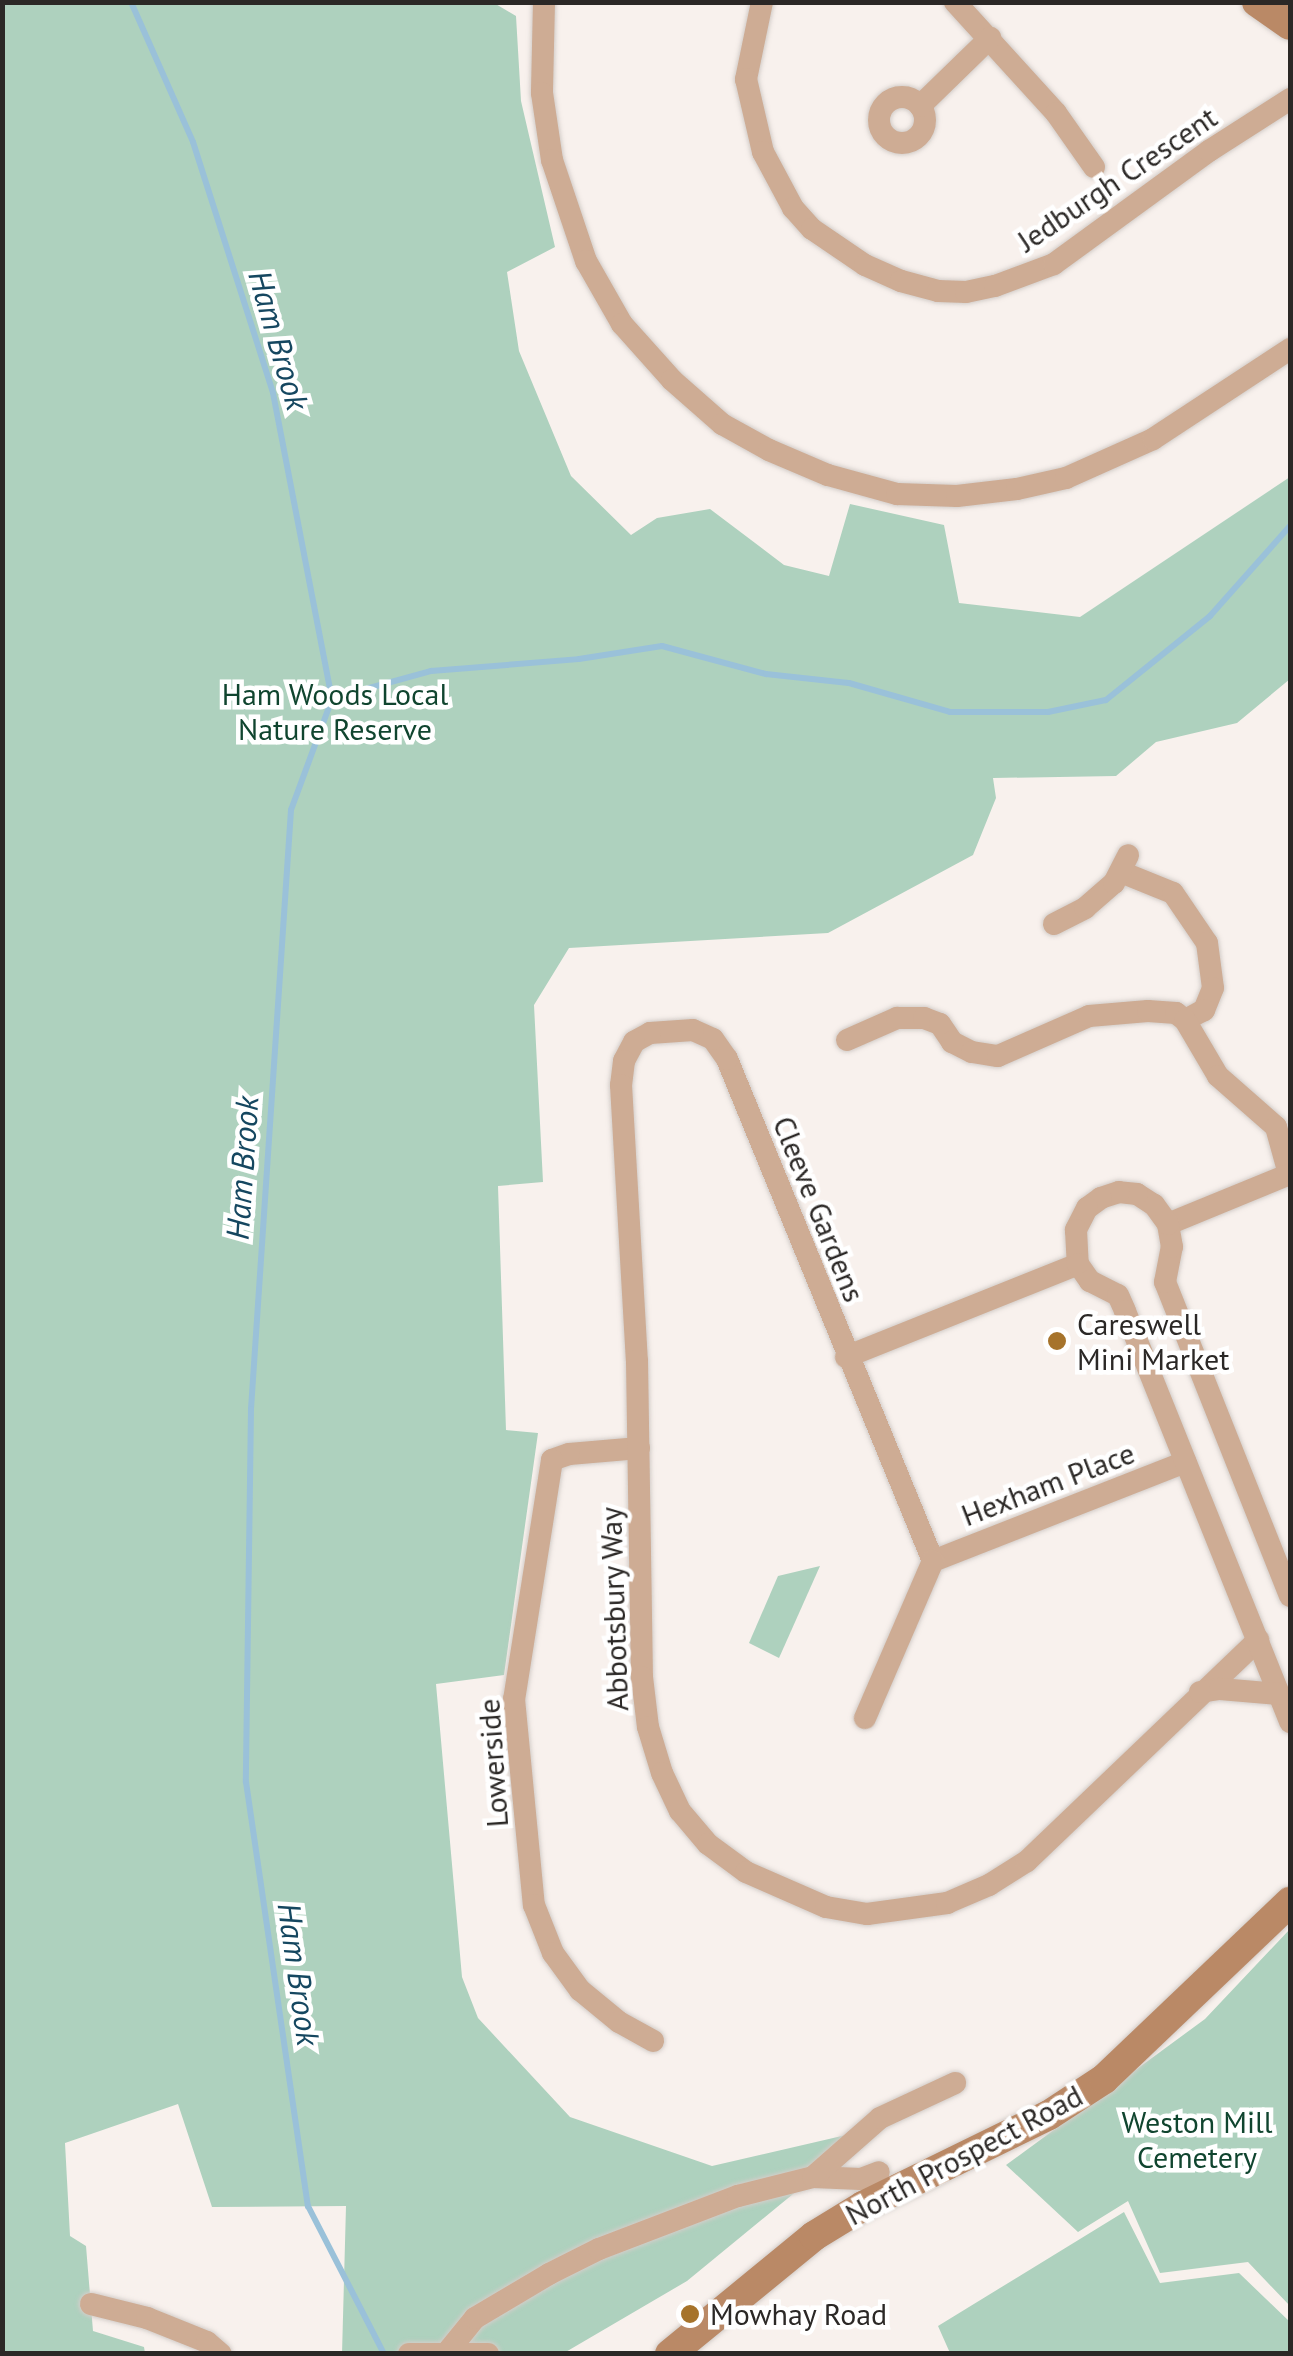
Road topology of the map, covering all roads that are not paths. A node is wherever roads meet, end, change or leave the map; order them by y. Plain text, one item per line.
1 (544, 2) edge
2 (762, 2) edge
3 (955, 2) edge
4 (1258, 2) edge
5 (1290, 25) edge
6 (990, 38) junction
7 (1290, 99) edge
8 (920, 106) dead end
9 (1094, 167) dead end
10 (1290, 348) edge
11 (1054, 924) dead end
12 (1186, 1020) junction
13 (847, 1040) dead end
14 (622, 1126) joint
15 (1290, 1174) edge
16 (1168, 1224) junction
17 (1078, 1264) junction
18 (846, 1357) junction
19 (639, 1448) junction
20 (1185, 1462) junction
21 (932, 1562) junction
22 (1290, 1596) edge
23 (1258, 1640) junction
24 (1200, 1692) junction
25 (1279, 1694) junction
26 (865, 1718) dead end
27 (1290, 1722) edge
28 (1290, 1902) edge
29 (653, 2040) dead end
30 (955, 2083) dead end
31 (879, 2172) dead end
32 (813, 2178) junction
33 (91, 2304) dead end
34 (449, 2350) junction
35 (411, 2352) edge
36 (221, 2354) edge
37 (488, 2354) edge
38 (670, 2354) edge

1 - 10 street
2 - 7 street, Jedburgh Crescent
3 - 6 street
4 - 5 street
6 - 8 street
6 - 9 street
11 - 12 street
12 - 13 street
12 - 15 street
14 - 18 street, Cleeve Gardens
14 - 19 street, Abbotsbury Way
15 - 16 street
16 - 17 street
16 - 22 street
17 - 18 street
17 - 20 street
18 - 21 street, Cleeve Gardens
19 - 24 street, Abbotsbury Way
19 - 29 street, Lowerside
20 - 21 street, Hexham Place
20 - 23 street
21 - 26 street
23 - 24 street, Abbotsbury Way
23 - 25 street
24 - 25 street
25 - 27 street
28 - 38 street, North Prospect Road
30 - 32 street
31 - 32 street
32 - 34 street
33 - 36 street
34 - 35 street
34 - 37 street

